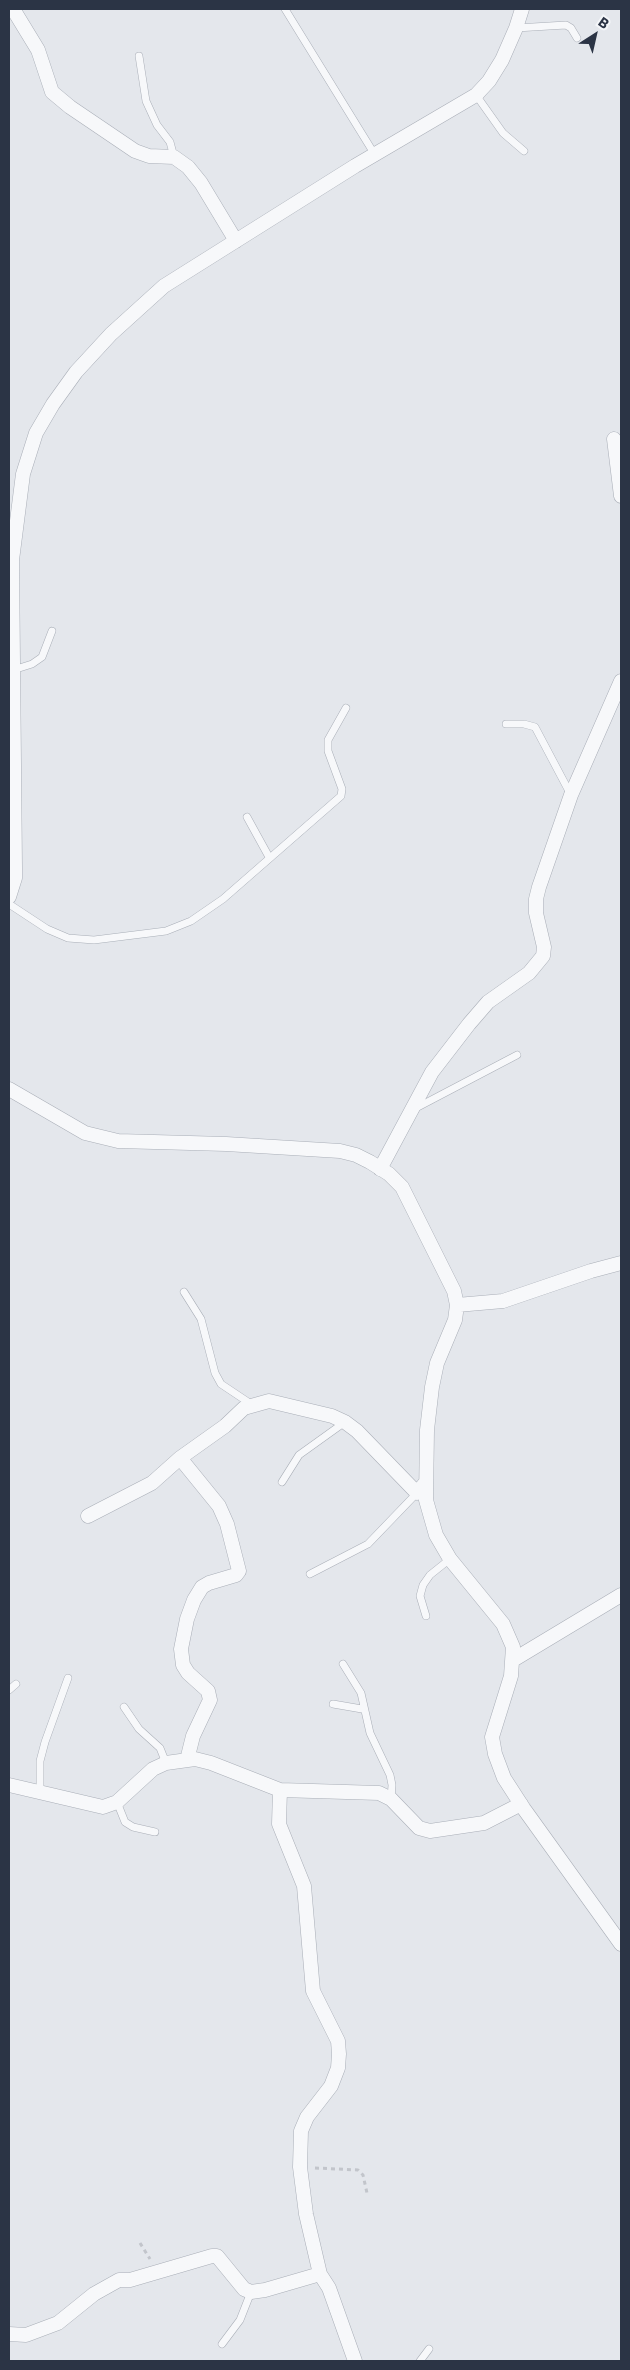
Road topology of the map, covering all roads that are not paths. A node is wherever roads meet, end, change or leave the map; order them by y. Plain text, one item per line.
1 (13, 9) edge
2 (285, 9) edge
3 (522, 9) edge
4 (516, 28) junction
5 (577, 38) dead end
6 (140, 56) dead end
7 (476, 95) junction
8 (524, 151) dead end
9 (375, 155) junction
10 (174, 157) junction
11 (236, 241) junction
12 (614, 439) dead end
13 (621, 496) edge
14 (52, 631) dead end
15 (13, 670) junction
16 (621, 681) edge
17 (346, 708) dead end
18 (506, 724) dead end
19 (571, 795) junction
20 (247, 817) dead end
21 (269, 857) junction
22 (9, 897) edge
23 (9, 904) edge
24 (517, 1055) dead end
25 (9, 1089) edge
26 (411, 1110) junction
27 (380, 1169) junction
28 (621, 1263) edge
29 (184, 1292) dead end
30 (457, 1305) junction
31 (251, 1404) junction
32 (345, 1422) junction
33 (180, 1458) junction
34 (282, 1482) dead end
35 (422, 1488) junction
36 (88, 1516) dead end
37 (450, 1559) junction
38 (310, 1574) dead end
39 (621, 1594) edge
40 (426, 1616) dead end
41 (513, 1660) junction
42 (343, 1664) dead end
43 (68, 1678) dead end
44 (16, 1684) dead end
45 (9, 1690) edge
46 (332, 1704) dead end
47 (124, 1707) dead end
48 (362, 1709) junction
49 (187, 1760) junction
50 (166, 1763) junction
51 (9, 1786) edge
52 (280, 1790) junction
53 (40, 1794) junction
54 (391, 1799) junction
55 (117, 1802) junction
56 (521, 1804) junction
57 (155, 1832) dead end
58 (621, 1944) edge
59 (320, 2274) junction
60 (251, 2292) junction
61 (9, 2334) edge
62 (222, 2344) dead end
63 (429, 2349) dead end
64 (355, 2361) edge
65 (420, 2361) edge

1 - 10 street
2 - 9 lane
3 - 4 street
4 - 5 lane
4 - 7 street
6 - 10 lane
7 - 8 lane
7 - 9 street
9 - 11 street
10 - 11 street
11 - 15 street
12 - 13 street
14 - 15 lane
15 - 22 street
16 - 19 street
17 - 21 lane
18 - 19 lane
19 - 26 street
20 - 21 lane
21 - 23 lane
24 - 26 lane
25 - 27 street
26 - 27 street
27 - 30 street
28 - 30 street
29 - 31 lane
30 - 35 street
31 - 32 street
31 - 33 street
32 - 34 lane
32 - 35 street
33 - 36 street
33 - 49 street
35 - 37 street
35 - 38 lane
37 - 40 lane
37 - 41 street
39 - 41 street
41 - 56 street
42 - 48 lane
43 - 53 lane
44 - 45 lane
46 - 48 lane
47 - 50 lane
48 - 54 lane
49 - 50 street
49 - 52 street
50 - 55 street
51 - 53 street
52 - 54 street
52 - 59 street
53 - 55 street
54 - 56 street
55 - 57 lane
56 - 58 street
59 - 60 street
59 - 64 street
60 - 61 street
60 - 62 lane
63 - 65 lane

